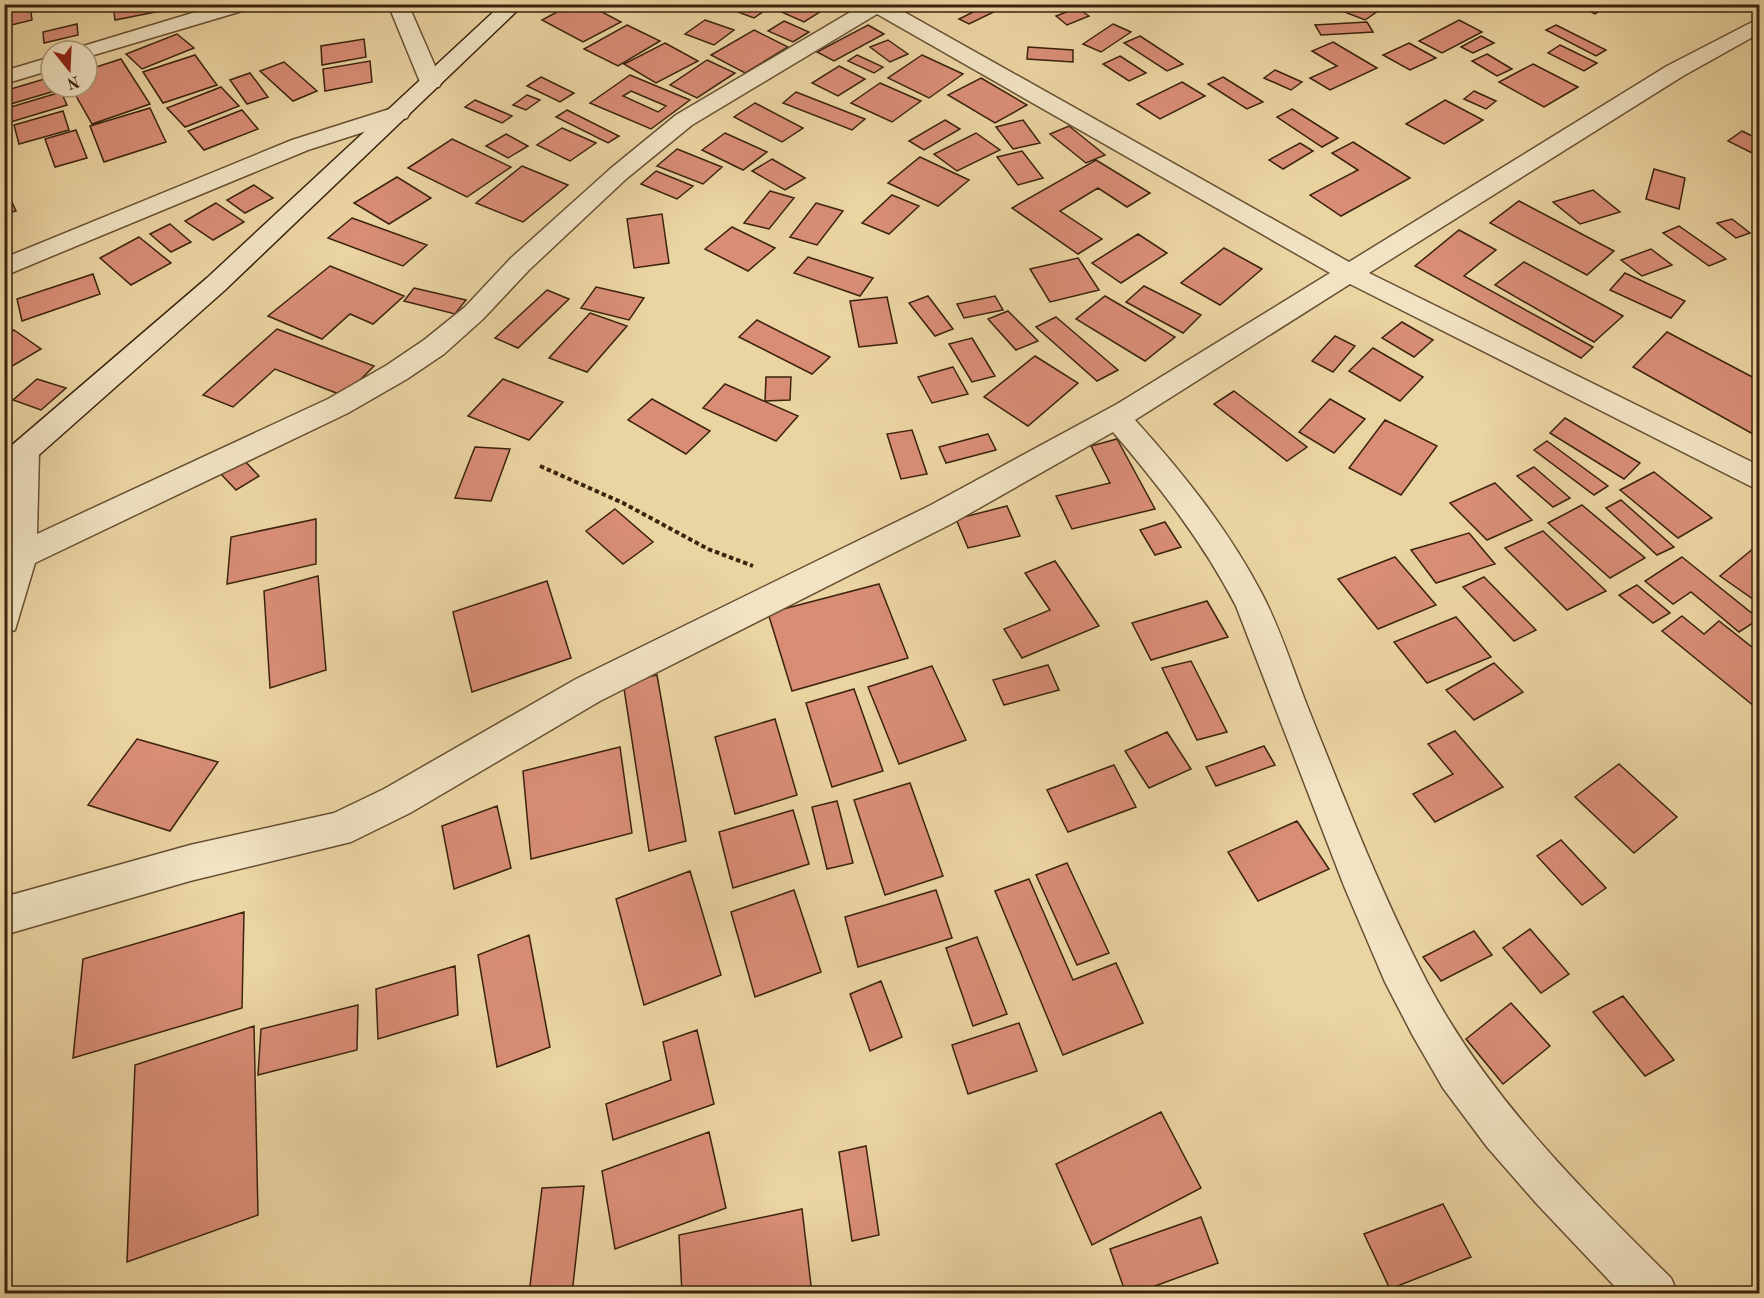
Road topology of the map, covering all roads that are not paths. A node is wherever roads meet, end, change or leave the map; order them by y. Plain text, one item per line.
1 (245, 4) edge
2 (398, 4) edge
3 (514, 4) edge
4 (876, 5) edge
5 (1760, 24) edge
6 (99, 47) edge
7 (39, 67) edge
8 (4, 78) edge
9 (431, 82) junction
10 (399, 113) junction
11 (4, 268) edge
12 (1349, 273) junction
13 (1116, 417) junction
14 (14, 460) edge
15 (1760, 480) edge
16 (21, 555) junction
17 (4, 620) edge
18 (4, 916) edge
19 (1655, 1293) edge

1 - 6 street
2 - 9 street
3 - 9 street
4 - 12 street
4 - 16 street
5 - 12 street
7 - 8 street
9 - 10 street
10 - 11 street
10 - 14 street
12 - 13 street
12 - 15 street
13 - 18 street
13 - 19 street
14 - 16 street
16 - 17 street

